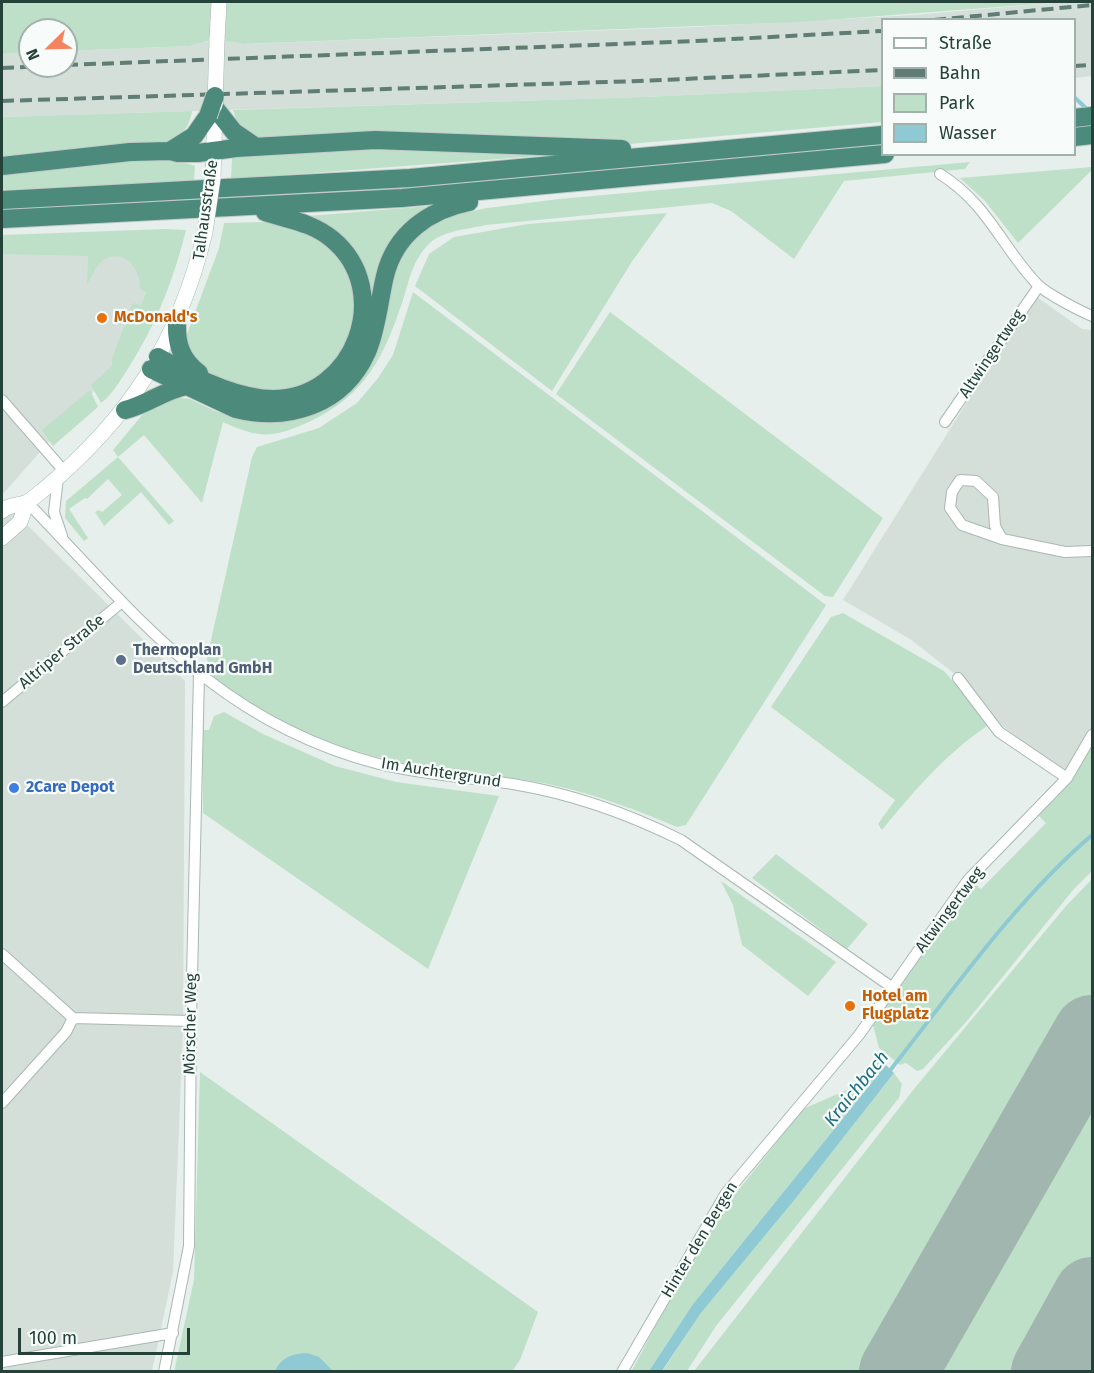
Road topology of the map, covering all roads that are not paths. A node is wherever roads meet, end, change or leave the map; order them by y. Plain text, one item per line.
1 (219, 2) edge
2 (213, 107) junction
3 (881, 135) edge
4 (1092, 135) edge
5 (1076, 137) edge
6 (256, 147) junction
7 (170, 151) junction
8 (214, 151) junction
9 (881, 154) edge
10 (665, 155) junction
11 (2, 166) edge
12 (940, 174) dead end
13 (547, 186) junction
14 (2, 200) edge
15 (251, 208) junction
16 (2, 219) edge
17 (1039, 286) junction
18 (1092, 316) edge
19 (177, 321) junction
20 (154, 363) junction
21 (210, 381) junction
22 (186, 386) junction
23 (2, 400) edge
24 (124, 410) junction
25 (945, 422) dead end
26 (61, 474) junction
27 (27, 502) junction
28 (2, 511) edge
29 (2, 538) edge
30 (63, 539) junction
31 (1002, 539) junction
32 (1092, 551) edge
33 (122, 602) junction
34 (199, 675) junction
35 (958, 678) dead end
36 (2, 702) edge
37 (1092, 735) edge
38 (1067, 778) junction
39 (2, 954) edge
40 (893, 988) junction
41 (74, 1017) junction
42 (190, 1021) junction
43 (859, 1035) joint
44 (2, 1103) edge
45 (173, 1333) junction
46 (2, 1362) edge
47 (164, 1371) edge
48 (622, 1371) edge

1 - 2 main road, Talhausstraße, bridge
2 - 6 highway
2 - 7 highway
2 - 8 main road, Talhausstraße
3 - 10 highway
4 - 5 highway
6 - 8 highway
6 - 10 highway
7 - 8 highway
7 - 11 highway
8 - 19 main road, Talhausstraße, bridge
9 - 13 highway
10 - 14 highway
12 - 17 street
13 - 15 highway
13 - 22 highway
15 - 16 highway
15 - 21 highway
17 - 18 street
17 - 25 street, Altwingertweg
19 - 20 main road, Talhausstraße
19 - 21 highway
20 - 21 highway
20 - 22 highway
20 - 24 main road, Talhausstraße
22 - 24 highway
23 - 26 street
24 - 26 main road, Talhausstraße
26 - 27 main road, Talhausstraße
26 - 30 street
27 - 28 main road, Talhausstraße
27 - 29 main road, Talhausstraße
27 - 30 street, Im Auchtergrund
30 - 33 street, Im Auchtergrund
31 - 31 street
31 - 32 street
33 - 34 street, Im Auchtergrund
33 - 36 street, Altriper Straße
34 - 40 street, Im Auchtergrund
34 - 42 street, Mörscher Weg
35 - 38 street
37 - 38 street, Altwingertweg
38 - 40 street, Altwingertweg
39 - 41 street
40 - 43 street, Altwingertweg
41 - 42 street
41 - 44 street
42 - 45 street, Mörscher Weg
43 - 48 street, Hinter den Bergen
45 - 46 street
45 - 47 street, Mörscher Weg

